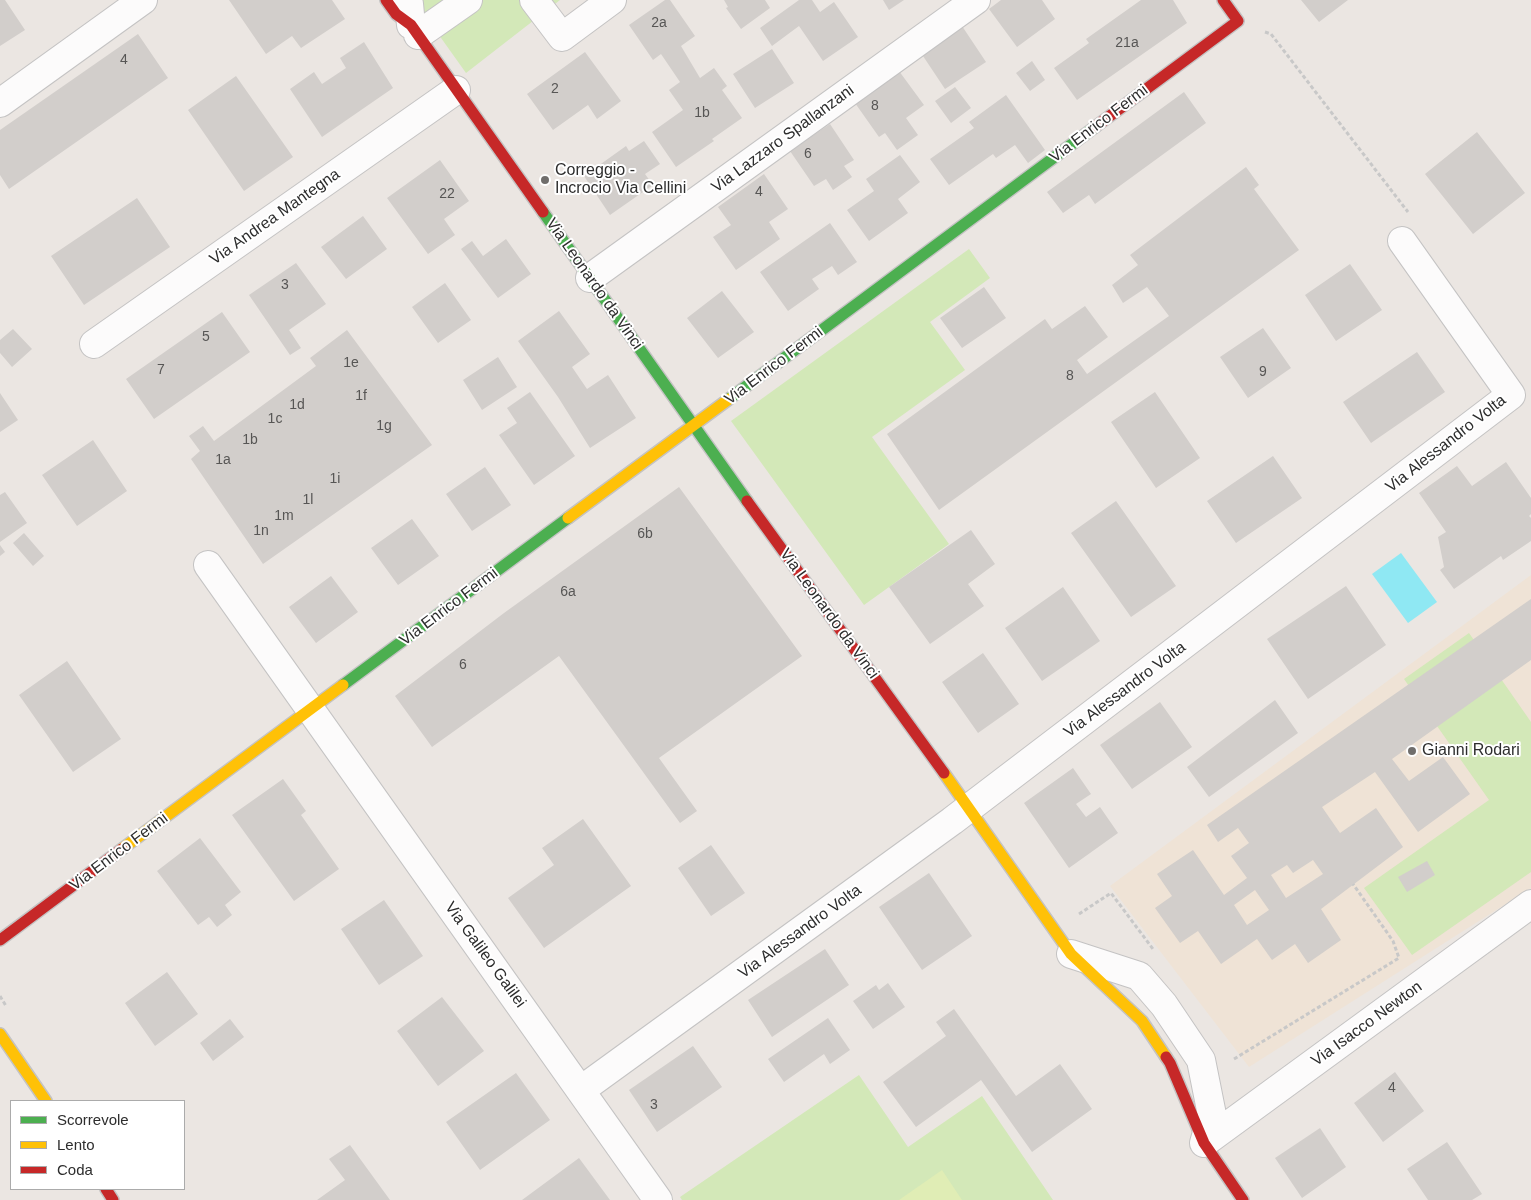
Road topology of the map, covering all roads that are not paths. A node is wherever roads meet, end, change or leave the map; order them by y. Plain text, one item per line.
1 (143, 0) edge
2 (386, 0) edge
3 (468, 0) edge
4 (534, 0) edge
5 (612, 0) edge
6 (976, 0) edge
7 (1222, 0) edge
8 (412, 20) edge
9 (456, 90) junction
10 (0, 103) edge
11 (1402, 240) road end
12 (590, 278) junction
13 (94, 344) dead end
14 (693, 426) junction
15 (208, 565) dead end
16 (310, 711) junction
17 (969, 808) junction
18 (1531, 904) edge
19 (0, 940) edge
20 (1071, 954) joint
21 (0, 1034) edge
22 (581, 1090) junction
23 (45, 1100) edge
24 (1204, 1143) junction
25 (658, 1200) edge
26 (1243, 1200) edge

1 - 10 street
2 - 8 street, Via Leonardo da Vinci
3 - 8 street
4 - 5 street
6 - 12 street, Via Lazzaro Spallanzani
7 - 14 street, Via Enrico Fermi
8 - 9 street, Via Leonardo da Vinci
9 - 12 street, Via Leonardo da Vinci
9 - 13 street, Via Andrea Mantegna
11 - 17 street, Via Alessandro Volta
12 - 14 street, Via Leonardo da Vinci
14 - 16 street, Via Enrico Fermi
14 - 17 street, Via Leonardo da Vinci
15 - 16 street
16 - 19 street, Via Enrico Fermi
16 - 22 street, Via Galileo Galilei
17 - 20 street, Via Leonardo da Vinci
17 - 22 street, Via Alessandro Volta
18 - 24 street, Via Isacco Newton
20 - 24 street
21 - 23 street
22 - 25 street, Via Galileo Galilei
24 - 26 street

